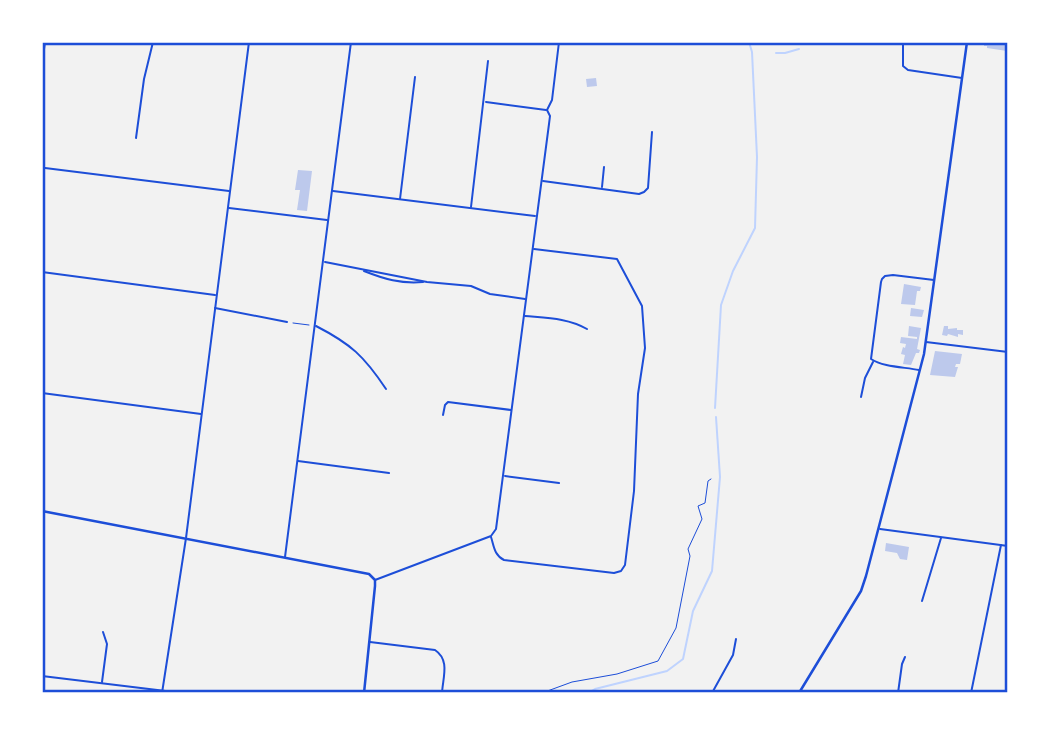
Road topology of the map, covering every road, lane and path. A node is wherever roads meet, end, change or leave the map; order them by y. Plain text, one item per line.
1 (45, 42) edge
2 (153, 42) edge
3 (249, 42) edge
4 (351, 42) edge
5 (559, 42) edge
6 (903, 42) edge
7 (967, 42) edge
8 (488, 61) dead end
9 (42, 63) edge
10 (415, 77) dead end
11 (963, 79) junction
12 (484, 102) junction
13 (547, 110) junction
14 (652, 132) dead end
15 (136, 138) dead end
16 (604, 167) dead end
17 (45, 168) dead end
18 (541, 180) junction
19 (602, 188) junction
20 (230, 191) junction
21 (332, 191) junction
22 (400, 200) junction
23 (228, 208) junction
24 (471, 208) junction
25 (536, 216) junction
26 (328, 220) junction
27 (532, 248) junction
28 (323, 262) junction
29 (358, 268) junction
30 (42, 272) edge
31 (935, 280) junction
32 (427, 282) junction
33 (216, 295) junction
34 (526, 300) junction
35 (214, 307) junction
36 (524, 316) junction
37 (287, 322) joint
38 (315, 325) junction
39 (587, 329) dead end
40 (926, 342) junction
41 (1008, 352) edge
42 (873, 361) junction
43 (920, 370) junction
44 (386, 389) dead end
45 (42, 393) edge
46 (861, 397) dead end
47 (512, 410) junction
48 (201, 414) junction
49 (443, 415) dead end
50 (297, 461) junction
51 (389, 473) dead end
52 (504, 476) junction
53 (711, 479) dead end
54 (559, 483) dead end
55 (42, 511) edge
56 (879, 528) junction
57 (491, 536) junction
58 (941, 537) junction
59 (186, 538) junction
60 (1001, 545) junction
61 (1008, 546) edge
62 (285, 557) junction
63 (375, 580) junction
64 (922, 601) dead end
65 (103, 632) dead end
66 (736, 639) dead end
67 (369, 642) junction
68 (905, 657) dead end
69 (42, 676) edge
70 (101, 683) junction
71 (163, 692) edge
72 (182, 693) edge
73 (364, 693) edge
74 (442, 693) edge
75 (542, 693) edge
76 (712, 693) edge
77 (799, 693) edge
78 (898, 693) edge
79 (971, 693) edge

1 - 9 street
2 - 15 street
3 - 20 street
4 - 21 street
5 - 13 street
6 - 11 street
7 - 11 main road
8 - 12 street
10 - 22 street
11 - 31 main road
12 - 13 street
12 - 24 street
13 - 18 street
14 - 19 street
16 - 19 street
17 - 20 street
18 - 19 street
18 - 25 street
20 - 23 street
21 - 22 street
21 - 26 street
22 - 24 street
23 - 26 street
23 - 33 street
24 - 25 street
25 - 27 street
26 - 28 street
27 - 34 street
27 - 57 street
28 - 29 street
28 - 38 street
29 - 32 street
29 - 32 street
30 - 33 street
31 - 40 main road
31 - 42 street
32 - 34 street
33 - 35 street
34 - 36 street
35 - 37 street
35 - 48 street
36 - 39 street
36 - 47 street
37 - 38 path
38 - 44 street
38 - 50 street
40 - 41 street
40 - 43 main road
42 - 43 street
42 - 46 street
43 - 56 main road
45 - 48 street
47 - 49 street
47 - 52 street
48 - 59 street
50 - 51 street
50 - 62 street
52 - 54 street
52 - 57 street
53 - 75 path
55 - 59 main road
56 - 58 street
56 - 77 main road
57 - 63 street
58 - 60 street
58 - 64 street
59 - 62 main road
59 - 71 street
60 - 61 street
60 - 79 street
62 - 63 main road
63 - 67 main road
65 - 70 street
66 - 76 street
67 - 73 main road
67 - 74 street
68 - 78 street
69 - 70 street
70 - 71 street
71 - 72 street

